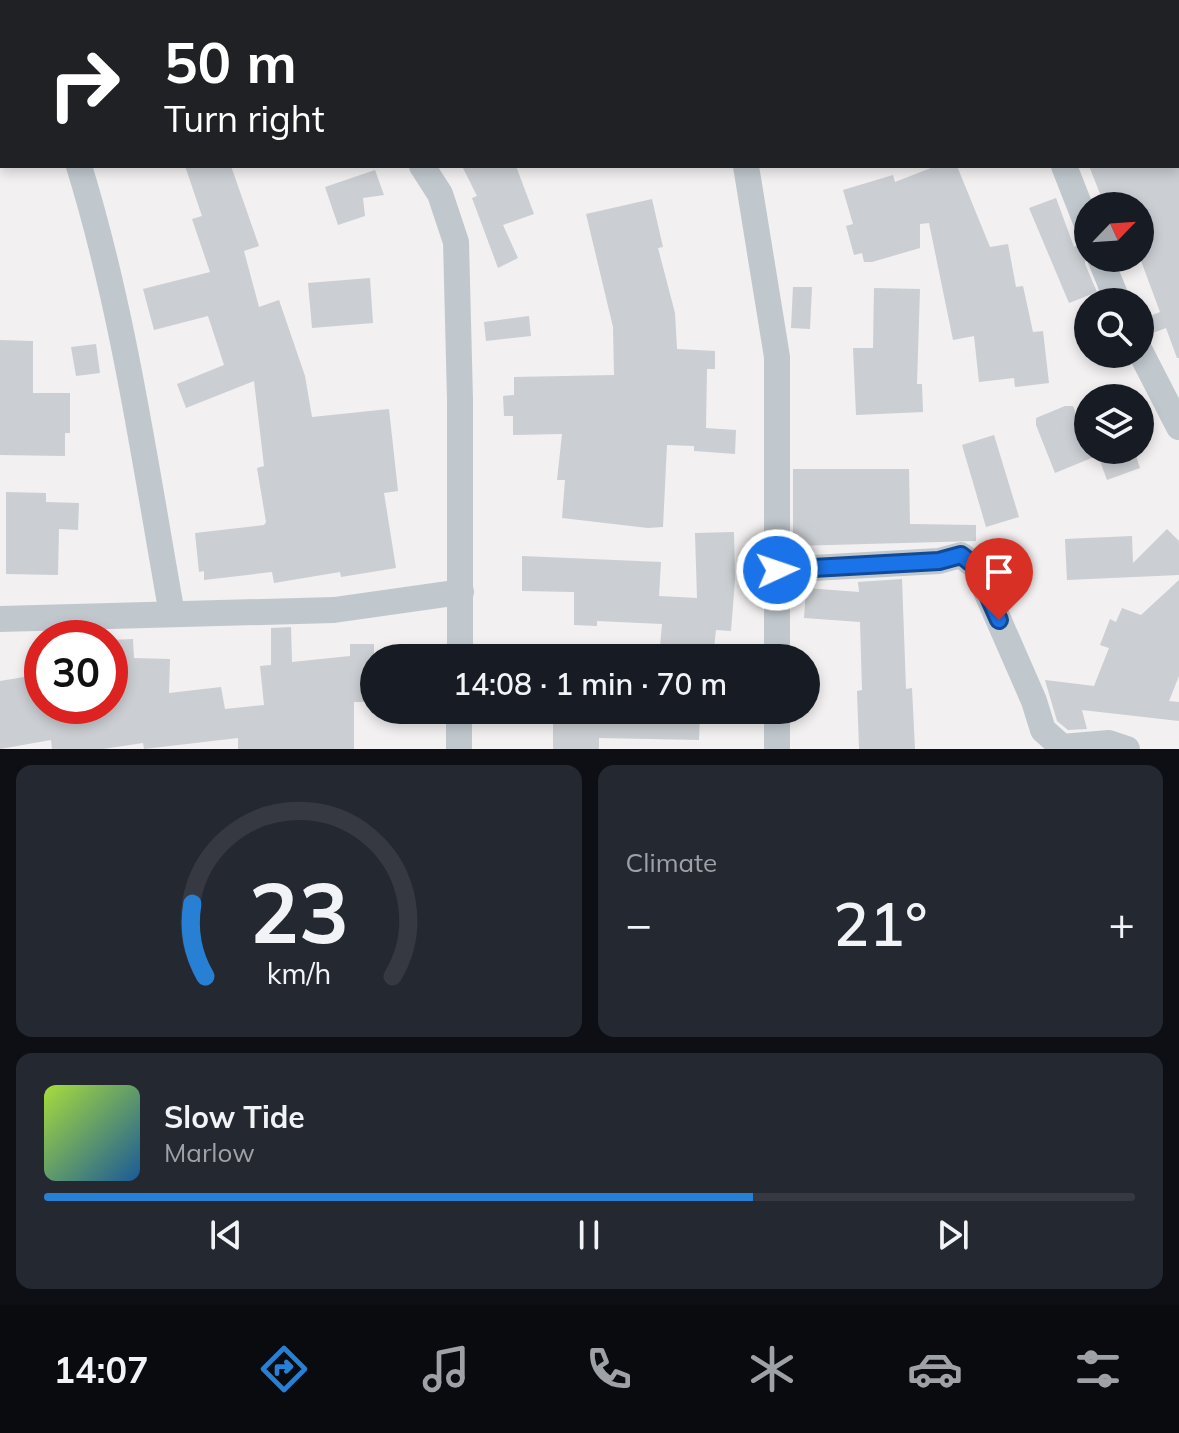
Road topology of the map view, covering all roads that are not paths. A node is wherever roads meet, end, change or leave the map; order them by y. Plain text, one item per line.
1 (80, 168) edge
2 (423, 168) edge
3 (746, 168) edge
4 (1065, 168) edge
5 (1074, 192) edge
6 (1149, 368) edge
7 (1179, 427) edge
8 (777, 570) junction
9 (461, 592) junction
10 (172, 614) junction
11 (0, 619) edge
12 (460, 644) edge
13 (777, 644) edge
14 (459, 724) edge
15 (777, 724) edge
16 (459, 749) edge
17 (777, 749) edge
18 (1127, 749) edge

1 - 10 street
2 - 9 street
3 - 8 street
4 - 5 street
6 - 7 street
8 - 13 street
8 - 18 street
9 - 10 street
9 - 12 street
10 - 11 street
14 - 16 street
15 - 17 street

